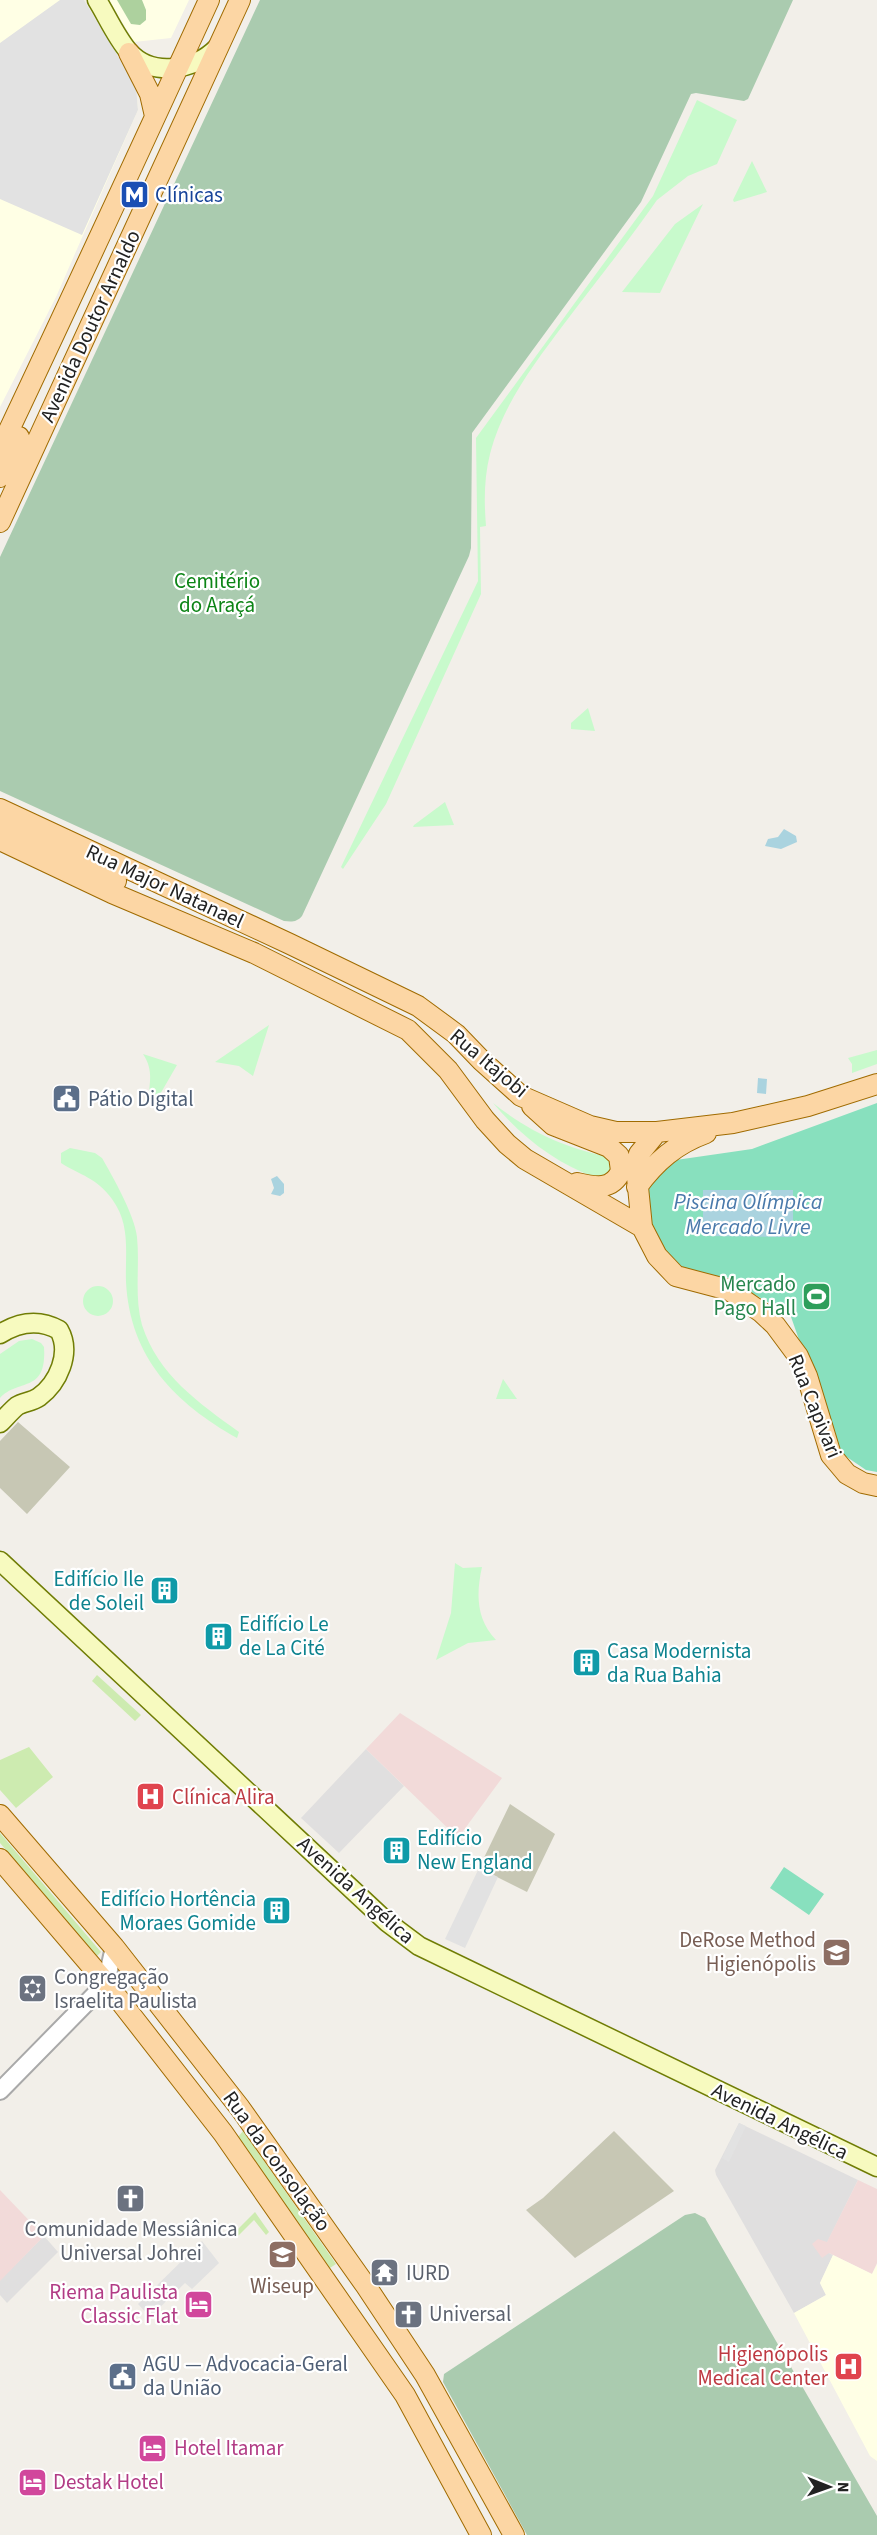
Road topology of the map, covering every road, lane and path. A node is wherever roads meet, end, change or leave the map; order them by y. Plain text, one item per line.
1 (97, 0) edge
2 (209, 0) edge
3 (240, 0) edge
4 (217, 48) junction
5 (129, 53) junction
6 (178, 68) junction
7 (155, 116) junction
8 (70, 370) junction
9 (0, 449) edge
10 (0, 477) edge
11 (0, 522) edge
12 (0, 809) edge
13 (0, 824) edge
14 (0, 840) edge
15 (163, 915) junction
16 (330, 964) joint
17 (302, 976) joint
18 (877, 1084) edge
19 (521, 1096) junction
20 (733, 1123) junction
21 (657, 1132) junction
22 (551, 1176) junction
23 (637, 1187) junction
24 (591, 1197) junction
25 (642, 1227) junction
26 (0, 1334) edge
27 (0, 1423) edge
28 (877, 1486) edge
29 (0, 1561) edge
30 (0, 1815) edge
31 (0, 1859) edge
32 (114, 1947) junction
33 (106, 1983) junction
34 (0, 2091) edge
35 (877, 2167) edge
36 (481, 2535) edge
37 (514, 2535) edge

1 - 5 main road
2 - 6 main road, Avenida Doutor Arnaldo
3 - 4 main road, Avenida Doutor Arnaldo
4 - 6 main road
4 - 8 main road, Avenida Doutor Arnaldo
5 - 6 main road
5 - 7 main road
6 - 7 main road, Avenida Doutor Arnaldo
7 - 9 main road, Avenida Doutor Arnaldo
8 - 10 main road
8 - 11 main road, Avenida Doutor Arnaldo
12 - 16 main road, Rua Major Natanael
13 - 15 main road
14 - 15 main road, Rua Major Natanael
15 - 17 main road, Rua Major Natanael
16 - 19 main road, Rua Itajobi
17 - 22 main road, Rua Itajobi
18 - 20 main road
19 - 21 main road, Rua Itajobi
19 - 22 main road
20 - 21 main road, Rua Itajobi
20 - 23 main road
21 - 23 main road
22 - 24 main road, Rua Itajobi
23 - 24 main road
23 - 25 main road
24 - 25 main road
25 - 28 main road, Rua Capivari
26 - 27 main road
29 - 35 main road, Avenida Angélica
30 - 32 main road, Rua da Consolação
31 - 33 main road, Rua da Consolação
32 - 33 street
32 - 37 main road, Rua da Consolação
33 - 34 street
33 - 36 main road, Rua da Consolação

